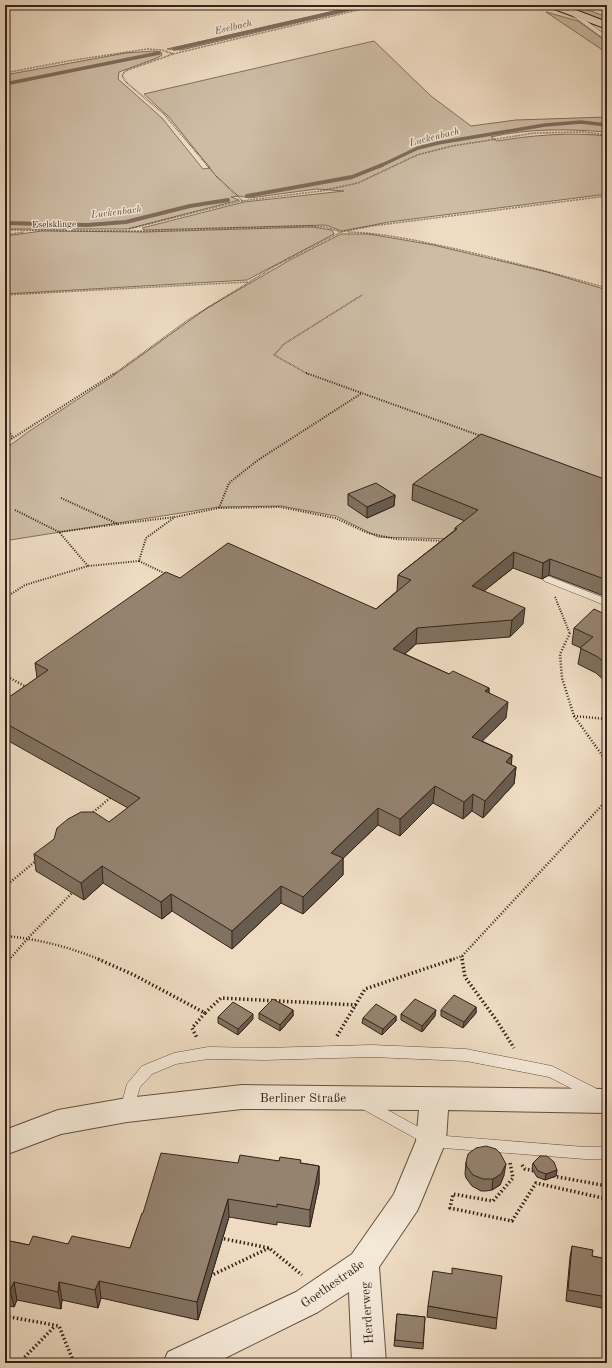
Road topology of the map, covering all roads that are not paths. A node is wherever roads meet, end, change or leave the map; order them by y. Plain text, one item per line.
1 (553, 5) edge
2 (575, 15) junction
3 (607, 26) edge
4 (607, 39) edge
5 (548, 579) road end
6 (607, 603) edge
7 (355, 1098) junction
8 (435, 1098) junction
9 (607, 1101) edge
10 (127, 1110) junction
11 (431, 1141) junction
12 (5, 1143) edge
13 (607, 1153) edge
14 (363, 1264) junction
15 (180, 1363) edge
16 (370, 1363) edge

1 - 2 main road
2 - 3 main road
2 - 4 lane
5 - 6 lane
7 - 8 street, Berliner Straße
7 - 10 street, Berliner Straße
7 - 11 lane
8 - 9 street, Berliner Straße
8 - 11 street, Goethestraße
9 - 10 lane
10 - 12 street, Berliner Straße
11 - 13 lane
11 - 14 street, Goethestraße
14 - 15 street, Goethestraße
14 - 16 street, Herderweg

